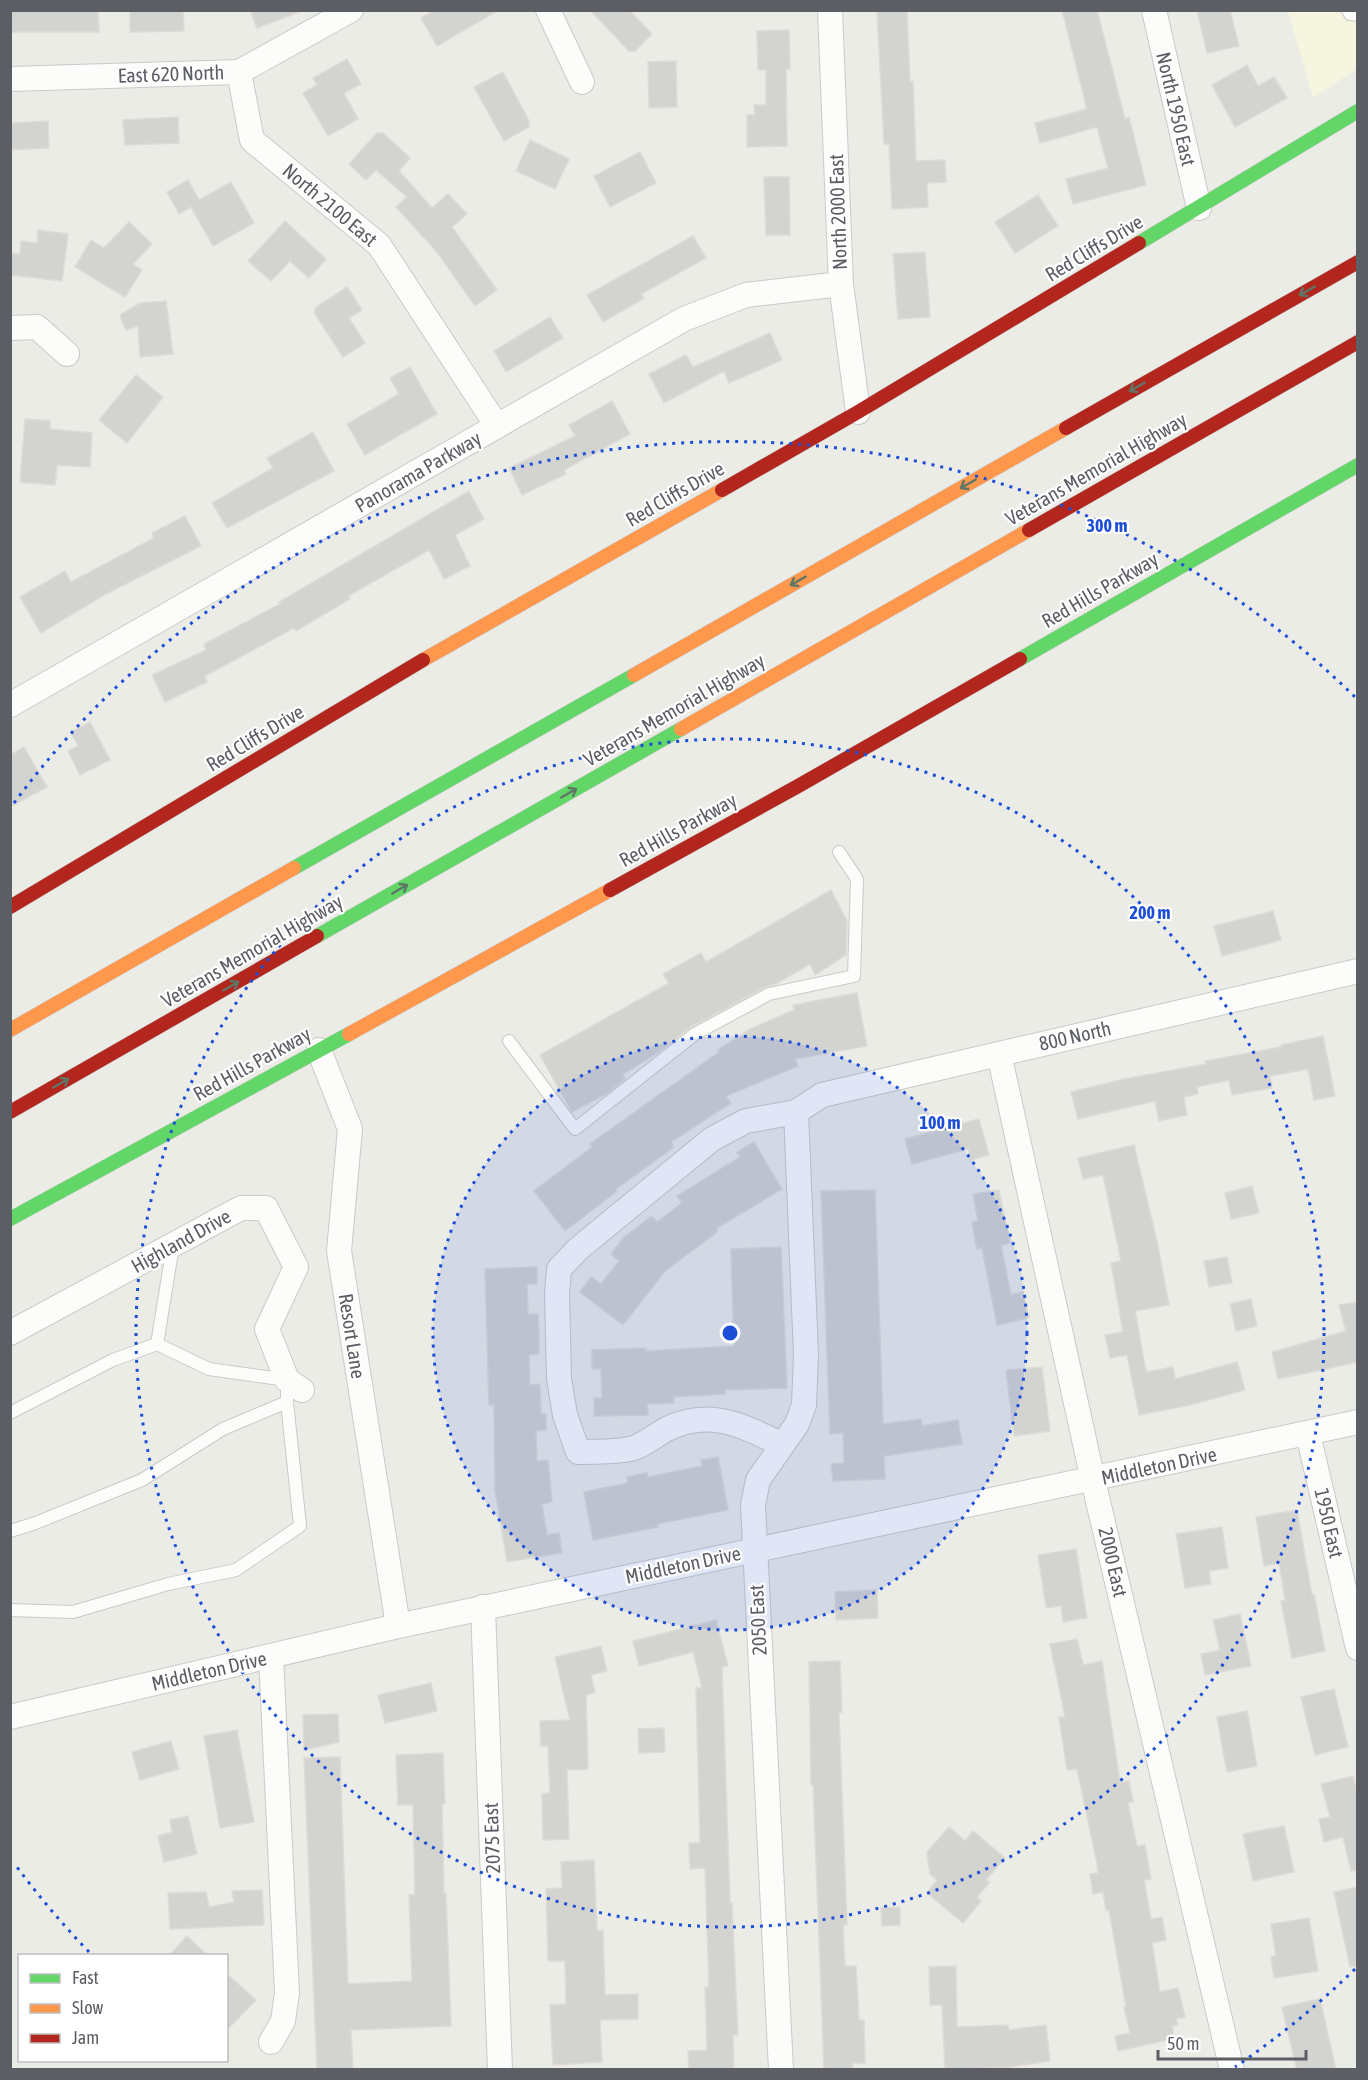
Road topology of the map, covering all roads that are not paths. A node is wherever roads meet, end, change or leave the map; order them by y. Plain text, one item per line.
1 (351, 10) edge
2 (548, 10) edge
3 (830, 10) edge
4 (1154, 10) edge
5 (1348, 10) edge
6 (1358, 15) edge
7 (239, 72) junction
8 (10, 80) edge
9 (582, 82) dead end
10 (1358, 111) edge
11 (1199, 208) junction
12 (1358, 262) edge
13 (841, 284) junction
14 (10, 328) edge
15 (1358, 342) edge
16 (67, 354) dead end
17 (858, 412) junction
18 (497, 426) junction
19 (1358, 465) edge
20 (10, 705) edge
21 (839, 852) dead end
22 (10, 907) edge
23 (1358, 971) edge
24 (10, 1030) edge
25 (509, 1041) dead end
26 (319, 1050) junction
27 (999, 1054) junction
28 (10, 1112) edge
29 (796, 1112) junction
30 (10, 1219) edge
31 (173, 1246) junction
32 (10, 1333) edge
33 (158, 1344) junction
34 (292, 1391) junction
35 (10, 1413) edge
36 (1358, 1422) edge
37 (1308, 1434) junction
38 (781, 1444) junction
39 (1093, 1480) junction
40 (10, 1531) edge
41 (755, 1549) junction
42 (483, 1607) junction
43 (10, 1610) edge
44 (398, 1626) junction
45 (1358, 1648) edge
46 (271, 1656) junction
47 (10, 1717) edge
48 (271, 2042) dead end
49 (500, 2070) edge
50 (781, 2070) edge
51 (1232, 2070) edge

1 - 7 street, East 620 North
2 - 9 street
3 - 13 street, North 2000 East
4 - 11 street, North 1950 East
5 - 6 lane
7 - 8 street, East 620 North
7 - 18 street, North 2100 East
10 - 11 main road, Red Cliffs Drive
11 - 17 main road, Red Cliffs Drive
12 -> 24 main road
13 - 17 street, North 2000 East
13 - 18 street, Panorama Parkway
14 - 16 street
28 -> 15 main road, Veterans Memorial Highway
17 - 22 main road, Red Cliffs Drive
18 - 20 street, Panorama Parkway
19 - 26 main road, Red Hills Parkway
21 - 25 lane
23 - 27 street, 800 North
26 - 30 main road, Red Hills Parkway
26 - 44 street, Resort Lane
27 - 29 street, 800 North
27 - 39 street, 2000 East
29 - 38 street, 2050 East
29 - 38 street
31 - 32 street, Highland Drive
31 - 33 lane
31 - 34 street, Highland Drive
33 - 34 lane
33 - 35 lane
34 - 40 lane
34 - 43 lane
36 - 37 street, Middleton Drive
37 - 39 street, Middleton Drive
37 - 45 street, 1950 East
38 - 41 street, 2050 East
39 - 41 street, Middleton Drive
39 - 51 street, 2000 East
41 - 42 street, Middleton Drive
41 - 50 street, 2050 East
42 - 44 street, Middleton Drive
42 - 49 street, 2075 East
44 - 46 street, Middleton Drive
46 - 47 street, Middleton Drive
46 - 48 street

